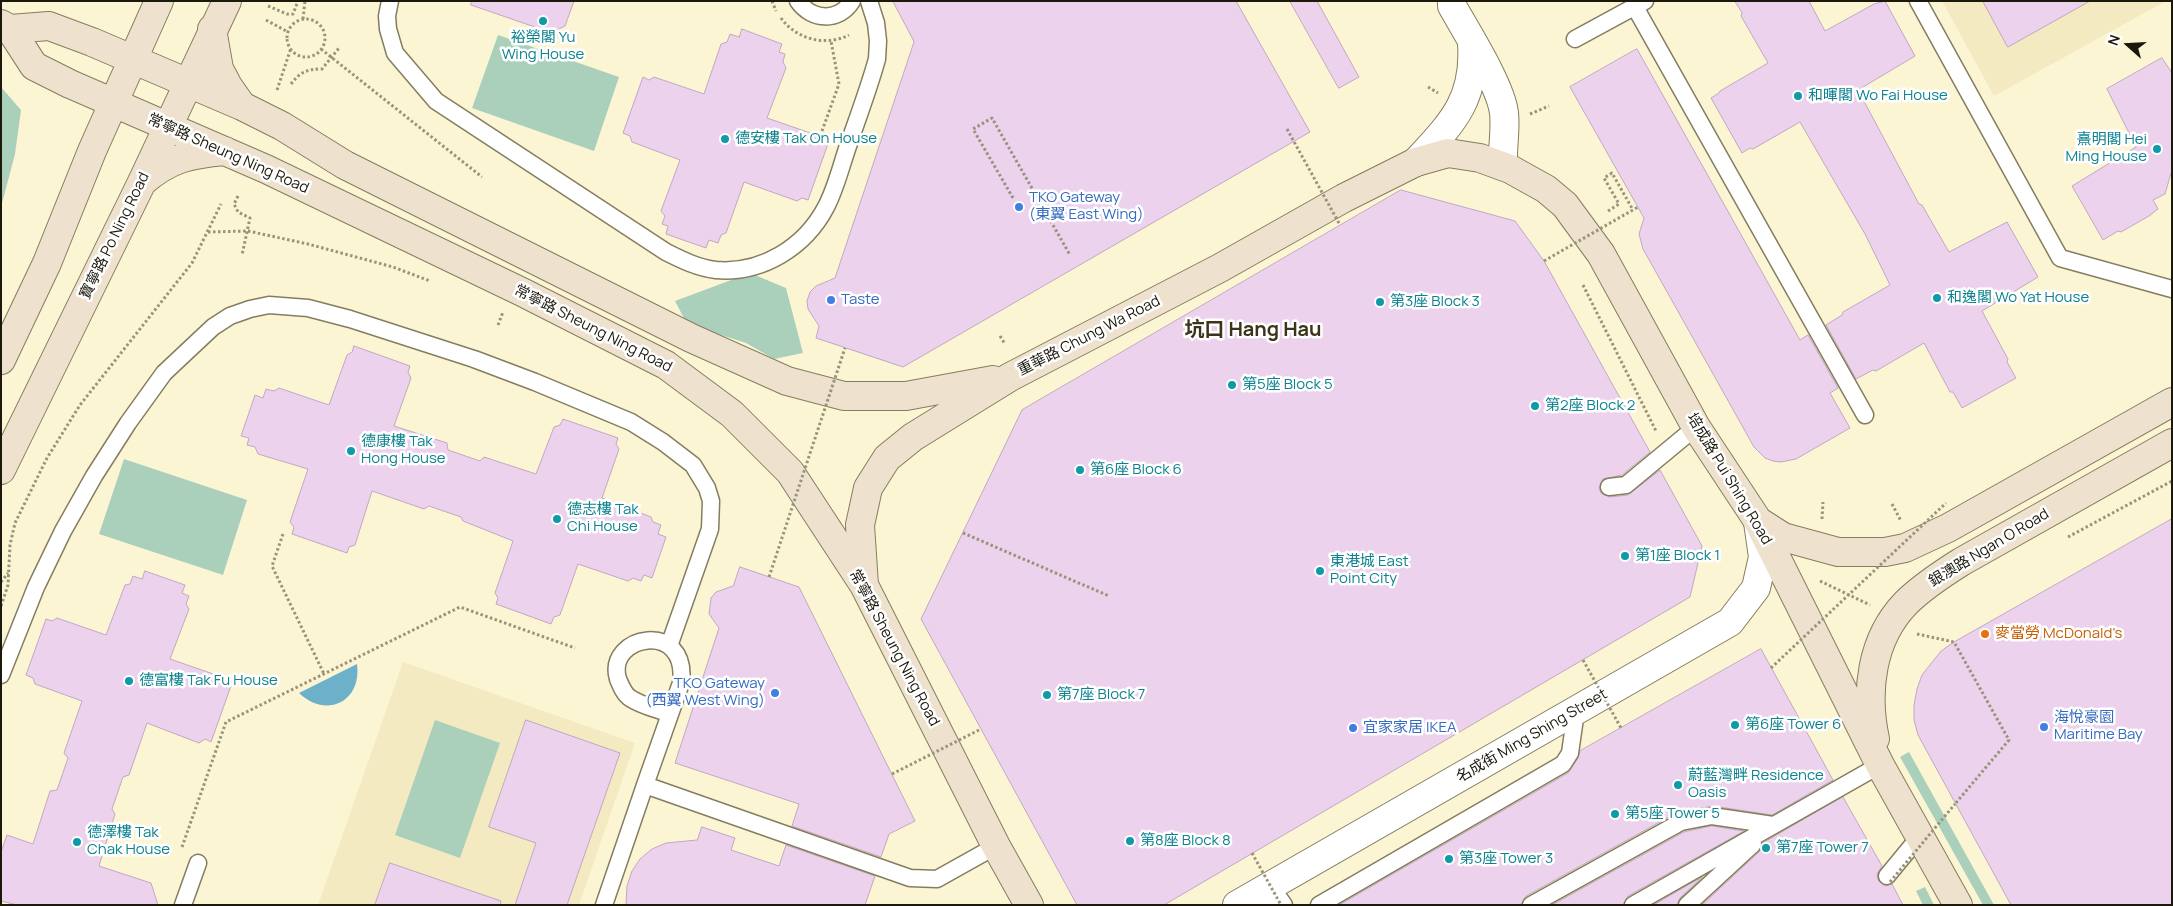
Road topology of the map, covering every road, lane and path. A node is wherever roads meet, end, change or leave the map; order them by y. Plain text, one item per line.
1 (159, 1) edge
2 (227, 1) edge
3 (298, 1) edge
4 (305, 1) edge
5 (390, 1) edge
6 (798, 1) edge
7 (852, 1) edge
8 (869, 1) edge
9 (1918, 1) edge
10 (1448, 3) edge
11 (1640, 4) edge
12 (268, 6) dead end
13 (303, 19) junction
14 (266, 20) dead end
15 (6, 26) edge
16 (212, 29) junction
17 (288, 32) junction
18 (1471, 39) junction
19 (1575, 39) dead end
20 (831, 41) dead end
21 (291, 48) junction
22 (340, 48) dead end
23 (321, 49) junction
24 (332, 58) junction
25 (133, 59) junction
26 (188, 83) junction
27 (70, 84) junction
28 (291, 84) dead end
29 (277, 90) dead end
30 (114, 102) junction
31 (242, 106) junction
32 (167, 126) junction
33 (1287, 129) dead end
34 (822, 131) dead end
35 (92, 151) junction
36 (227, 151) junction
37 (1416, 162) junction
38 (1503, 166) junction
39 (482, 177) dead end
40 (142, 182) junction
41 (238, 196) dead end
42 (1013, 198) dead end
43 (220, 204) dead end
44 (1638, 207) dead end
45 (1633, 210) junction
46 (1608, 211) dead end
47 (1343, 217) dead end
48 (1334, 222) dead end
49 (1340, 225) dead end
50 (248, 231) junction
51 (208, 232) junction
52 (1563, 243) dead end
53 (1567, 252) dead end
54 (242, 255) dead end
55 (1070, 255) dead end
56 (1544, 262) dead end
57 (1580, 278) dead end
58 (439, 285) dead end
59 (2172, 289) edge
60 (504, 310) dead end
61 (498, 325) dead end
62 (1000, 336) dead end
63 (1005, 344) dead end
64 (845, 348) dead end
65 (1, 360) edge
66 (1010, 376) junction
67 (2172, 402) edge
68 (1865, 414) dead end
69 (1696, 427) junction
70 (2172, 443) edge
71 (1666, 451) junction
72 (1, 470) edge
73 (2172, 481) edge
74 (1609, 487) dead end
75 (1823, 502) dead end
76 (1946, 502) dead end
77 (1892, 504) dead end
78 (1900, 519) dead end
79 (1822, 520) dead end
80 (1758, 521) junction
81 (962, 533) dead end
82 (283, 534) dead end
83 (2068, 537) dead end
84 (9, 572) junction
85 (769, 577) dead end
86 (1818, 580) dead end
87 (1, 582) edge
88 (864, 586) junction
89 (1109, 596) dead end
90 (1, 606) edge
91 (1876, 608) dead end
92 (1910, 633) dead end
93 (669, 646) junction
94 (575, 648) dead end
95 (1583, 660) dead end
96 (1771, 668) dead end
97 (324, 674) junction
98 (1, 675) edge
99 (1576, 711) junction
100 (670, 714) junction
101 (1622, 728) dead end
102 (981, 729) dead end
103 (1880, 765) junction
104 (892, 774) dead end
105 (645, 785) junction
106 (1773, 825) junction
107 (1920, 836) junction
108 (996, 846) junction
109 (181, 850) dead end
110 (1252, 854) dead end
111 (198, 862) dead end
112 (1889, 879) joint
113 (1237, 904) edge
114 (183, 905) edge
115 (604, 905) edge
116 (1029, 905) edge
117 (1242, 905) edge
118 (1282, 905) edge
119 (1319, 905) edge
120 (1531, 905) edge
121 (1633, 905) edge
122 (1687, 905) edge
123 (1958, 905) edge

1 - 25 street
2 - 16 street, 寶寧路 Po Ning Road
3 - 12 path
4 - 13 path
5 - 8 lane
6 - 7 lane
9 - 59 lane
10 - 18 street
11 - 19 lane
11 - 68 lane
13 - 17 path
13 - 23 path
14 - 17 path
15 - 25 street
15 - 27 street, 常寧路 Sheung Ning Road
16 - 26 street, 寶寧路 Po Ning Road
16 - 31 street
17 - 21 path
18 - 37 street
18 - 38 street
20 - 34 path
21 - 23 path
21 - 29 path
22 - 24 path
23 - 24 path
24 - 28 path
24 - 39 path
25 - 26 street
25 - 30 street
26 - 31 street
26 - 32 street, 寶寧路 Po Ning Road
27 - 30 street, 常寧路 Sheung Ning Road
27 - 35 street
30 - 32 street, 常寧路 Sheung Ning Road
30 - 35 street
31 - 66 street
32 - 36 street, 常寧路 Sheung Ning Road
32 - 40 street, 寶寧路 Po Ning Road
33 - 49 path, bridge
35 - 65 street
36 - 40 street
36 - 88 street, 常寧路 Sheung Ning Road
37 - 38 street, 培成路 Pui Shing Road
37 - 66 street, 重華路 Chung Wa Road
38 - 69 street, 培成路 Pui Shing Road
40 - 72 street, 寶寧路 Po Ning Road
41 - 50 path
42 - 55 path
43 - 51 path
44 - 45 path, bridge
45 - 46 path
45 - 56 path, bridge
47 - 48 path
50 - 51 path
50 - 54 path
50 - 58 path
51 - 84 path
52 - 53 path
57 - 71 path
60 - 61 path
62 - 63 path
64 - 85 path, bridge
66 - 88 street, 重華路 Chung Wa Road
67 - 80 street
69 - 71 lane
69 - 80 street, 培成路 Pui Shing Road
70 - 103 street, 銀澳路 Ngan O Road
71 - 74 lane
73 - 83 path
75 - 79 path
76 - 96 path, bridge
77 - 78 path
80 - 99 street, 名成街 Ming Shing Street
80 - 103 street, 培成路 Pui Shing Road
81 - 89 path
82 - 97 path
84 - 87 path
84 - 90 path
86 - 91 path
88 - 108 street, 常寧路 Sheung Ning Road
92 - 112 path, bridge
93 - 98 lane
93 - 100 lane
93 - 100 lane
94 - 97 path
95 - 101 path, bridge
97 - 109 path
99 - 113 street, 名成街 Ming Shing Street
99 - 119 lane
100 - 105 lane
102 - 104 path, bridge
103 - 106 lane
103 - 107 street, 培成路 Pui Shing Road
105 - 108 lane
105 - 115 lane
106 - 120 lane
106 - 121 lane
106 - 122 lane
107 - 112 lane
107 - 123 street, 培成路 Pui Shing Road
108 - 116 street, 常寧路 Sheung Ning Road
110 - 118 path, bridge
111 - 114 lane
113 - 117 lane
113 - 118 lane

